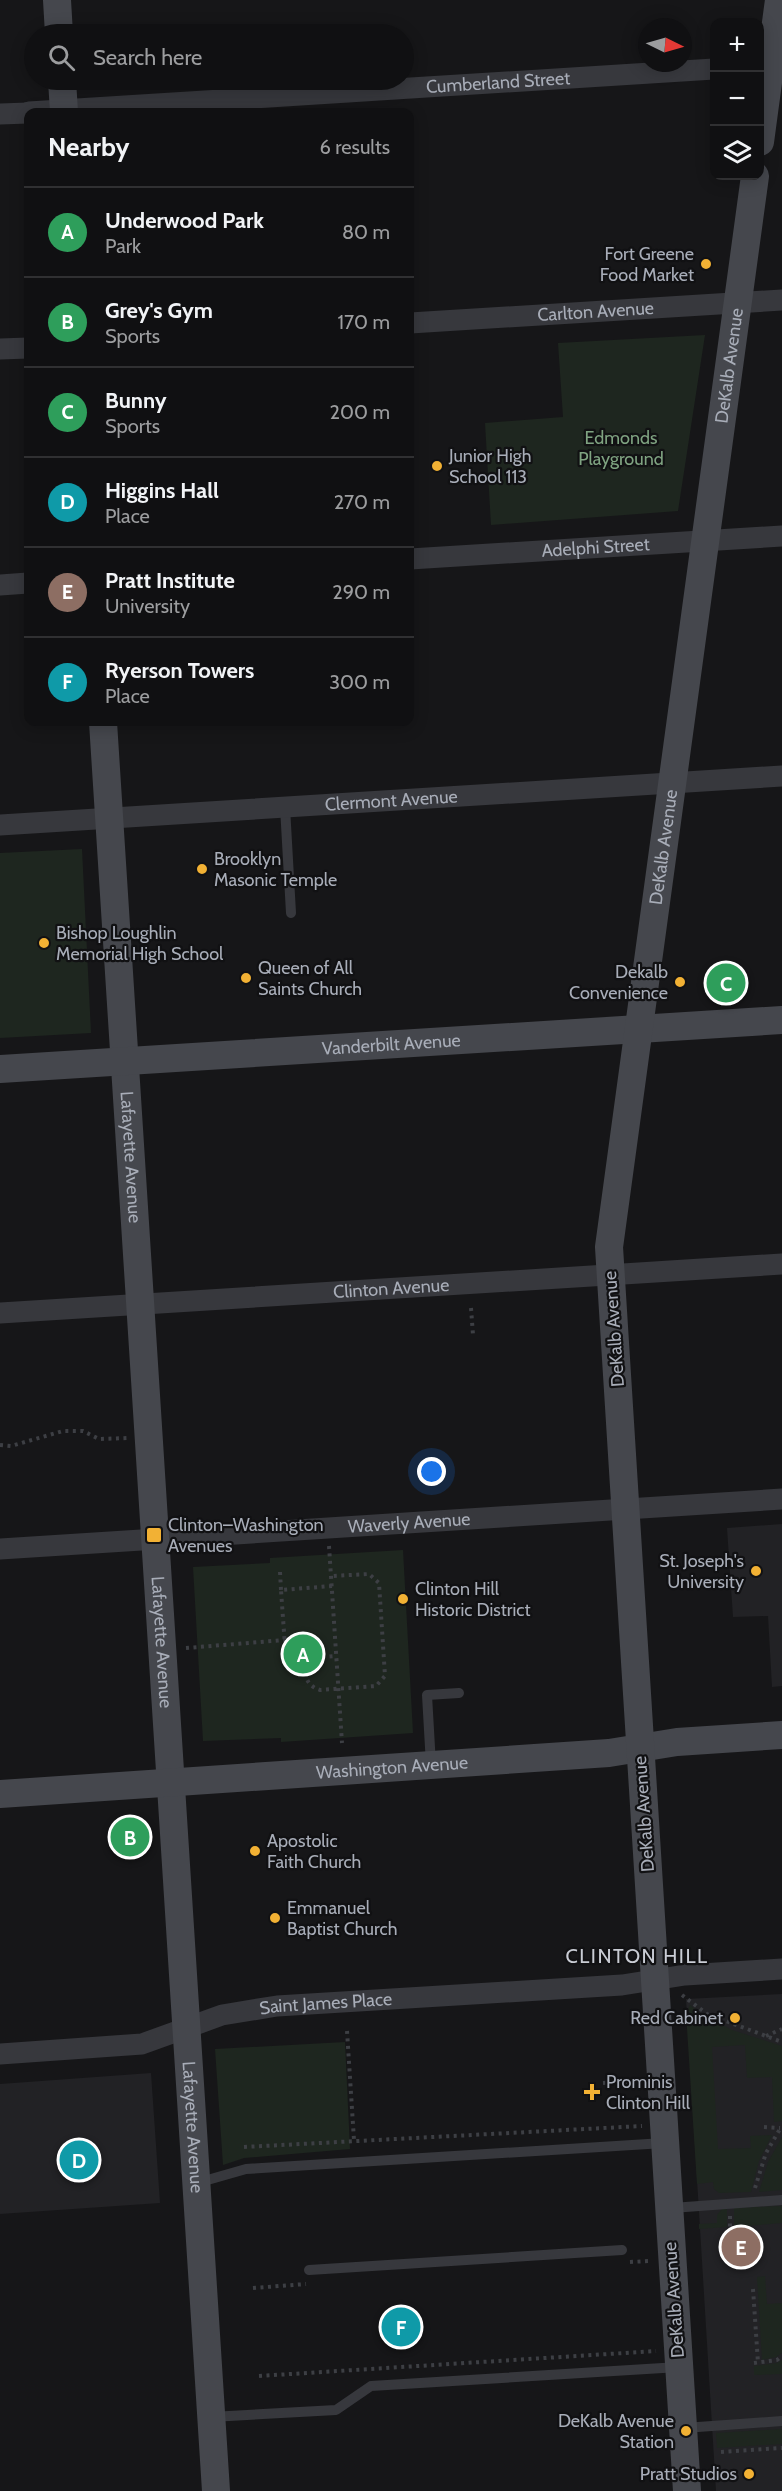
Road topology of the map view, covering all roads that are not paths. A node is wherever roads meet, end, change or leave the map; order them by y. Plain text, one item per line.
1 (57, 0) edge
2 (779, 0) edge
3 (58, 24) edge
4 (771, 66) edge
5 (710, 69) edge
6 (414, 88) edge
7 (63, 90) edge
8 (389, 90) edge
9 (64, 108) edge
10 (110, 108) edge
11 (24, 112) edge
12 (0, 114) edge
13 (762, 126) edge
14 (754, 180) edge
15 (782, 300) edge
16 (737, 303) junction
17 (414, 323) edge
18 (24, 348) edge
19 (0, 350) edge
20 (782, 536) edge
21 (704, 541) junction
22 (414, 560) edge
23 (24, 583) edge
24 (0, 585) edge
25 (103, 726) edge
26 (782, 776) edge
27 (671, 783) junction
28 (285, 807) junction
29 (109, 818) junction
30 (0, 825) edge
31 (291, 913) dead end
32 (782, 1020) edge
33 (637, 1029) junction
34 (125, 1061) junction
35 (0, 1069) edge
36 (782, 1264) edge
37 (611, 1275) junction
38 (140, 1304) junction
39 (0, 1313) edge
40 (782, 1499) edge
41 (626, 1509) junction
42 (153, 1540) junction
43 (0, 1549) edge
44 (459, 1693) dead end
45 (782, 1735) edge
46 (639, 1748) junction
47 (431, 1766) junction
48 (170, 1783) junction
49 (0, 1794) edge
50 (782, 1969) edge
51 (654, 1979) junction
52 (186, 2030) junction
53 (0, 2054) edge
54 (665, 2143) junction
55 (196, 2184) junction
56 (782, 2200) edge
57 (668, 2208) junction
58 (622, 2250) dead end
59 (309, 2270) dead end
60 (679, 2367) junction
61 (211, 2417) junction
62 (782, 2421) edge
63 (683, 2428) junction
64 (216, 2491) edge
65 (687, 2491) edge

1 - 3 main road
2 - 4 main road
4 - 13 main road
5 - 6 street, Cumberland Street
7 - 9 main road
8 - 10 street, Cumberland Street
11 - 12 street, Cumberland Street
14 - 16 main road, DeKalb Avenue
15 - 16 street, Carlton Avenue
16 - 17 street, Carlton Avenue
16 - 21 main road, DeKalb Avenue
18 - 19 street
20 - 21 street, Adelphi Street
21 - 22 street, Adelphi Street
21 - 27 main road, DeKalb Avenue
23 - 24 street
25 - 29 main road, Lafayette Avenue
26 - 27 street, Clermont Avenue
27 - 28 street, Clermont Avenue
27 - 33 main road, DeKalb Avenue
28 - 29 street, Clermont Avenue
28 - 31 lane
29 - 30 street, Clermont Avenue
29 - 34 main road, Lafayette Avenue
32 - 33 main road, Vanderbilt Avenue
33 - 34 main road, Vanderbilt Avenue
33 - 37 main road, DeKalb Avenue
34 - 35 main road, Vanderbilt Avenue
34 - 38 main road, Lafayette Avenue
36 - 37 street, Clinton Avenue
37 - 38 street, Clinton Avenue
37 - 41 main road, DeKalb Avenue
38 - 39 street, Clinton Avenue
38 - 42 main road, Lafayette Avenue
40 - 41 street, Waverly Avenue
41 - 42 street, Waverly Avenue
41 - 46 main road, DeKalb Avenue
42 - 43 street, Waverly Avenue
42 - 48 main road, Lafayette Avenue
44 - 47 lane
45 - 46 main road, Washington Avenue
46 - 47 main road, Washington Avenue
46 - 51 main road, DeKalb Avenue
47 - 48 main road, Washington Avenue
48 - 49 main road, Washington Avenue
48 - 52 main road, Lafayette Avenue
50 - 51 street, Saint James Place
51 - 52 street, Saint James Place
51 - 54 main road, DeKalb Avenue
52 - 53 street, Saint James Place
52 - 55 main road, Lafayette Avenue
54 - 55 lane
54 - 57 main road, DeKalb Avenue
55 - 61 main road, Lafayette Avenue
56 - 57 lane
57 - 60 main road, DeKalb Avenue
58 - 59 lane
60 - 61 lane
60 - 63 main road, DeKalb Avenue
61 - 64 main road, Lafayette Avenue
62 - 63 lane
63 - 65 main road, DeKalb Avenue

